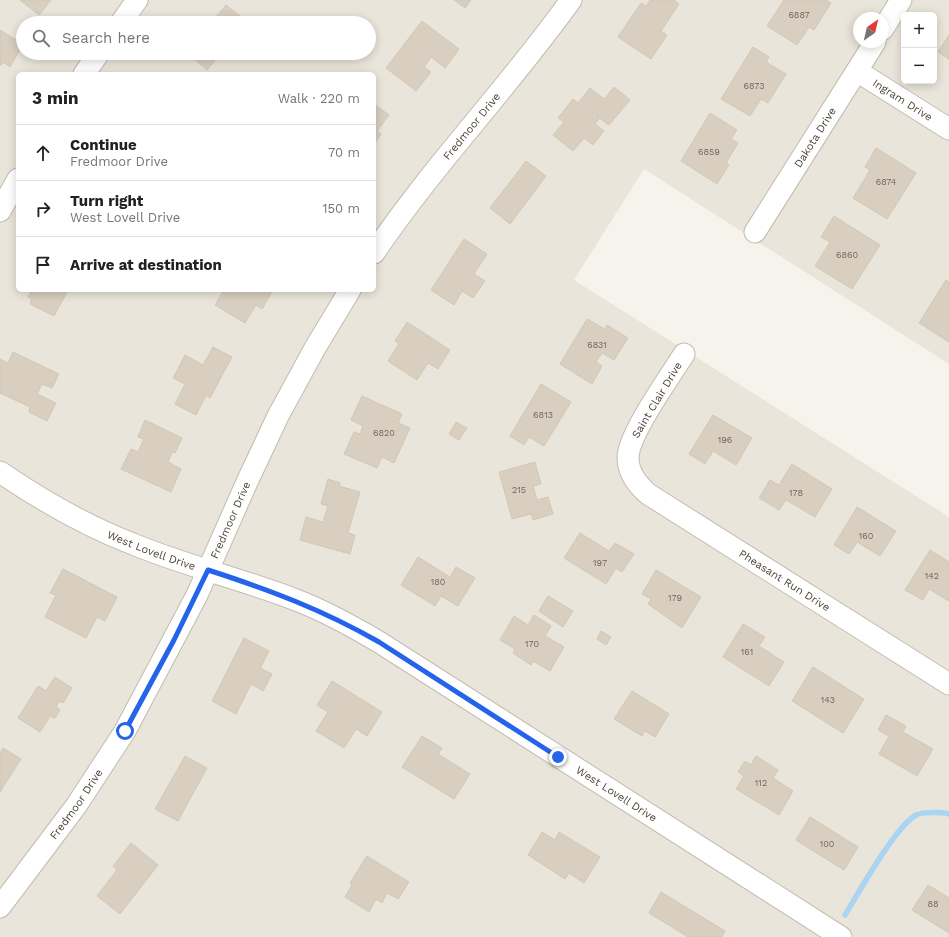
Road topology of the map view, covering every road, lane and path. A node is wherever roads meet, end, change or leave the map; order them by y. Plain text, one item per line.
1 (137, 0) edge
2 (571, 0) edge
3 (901, 0) edge
4 (126, 16) edge
5 (889, 19) edge
6 (871, 48) edge
7 (94, 60) edge
8 (857, 71) junction
9 (85, 72) edge
10 (949, 128) edge
11 (16, 183) edge
12 (0, 211) edge
13 (756, 232) dead end
14 (376, 250) edge
15 (349, 292) edge
16 (684, 354) dead end
17 (629, 469) joint
18 (0, 472) edge
19 (208, 570) junction
20 (949, 684) edge
21 (0, 907) edge
22 (841, 937) edge

1 - 4 street
2 - 14 street, Fredmoor Drive
3 - 5 street
6 - 8 street, Dakota Drive
7 - 9 street
8 - 10 street, Ingram Drive
8 - 13 street, Dakota Drive
11 - 12 street
15 - 19 street, Fredmoor Drive
16 - 17 street, Saint Clair Drive
17 - 20 street, Pheasant Run Drive
18 - 19 street, West Lovell Drive
19 - 21 street, Fredmoor Drive
19 - 22 street, West Lovell Drive

